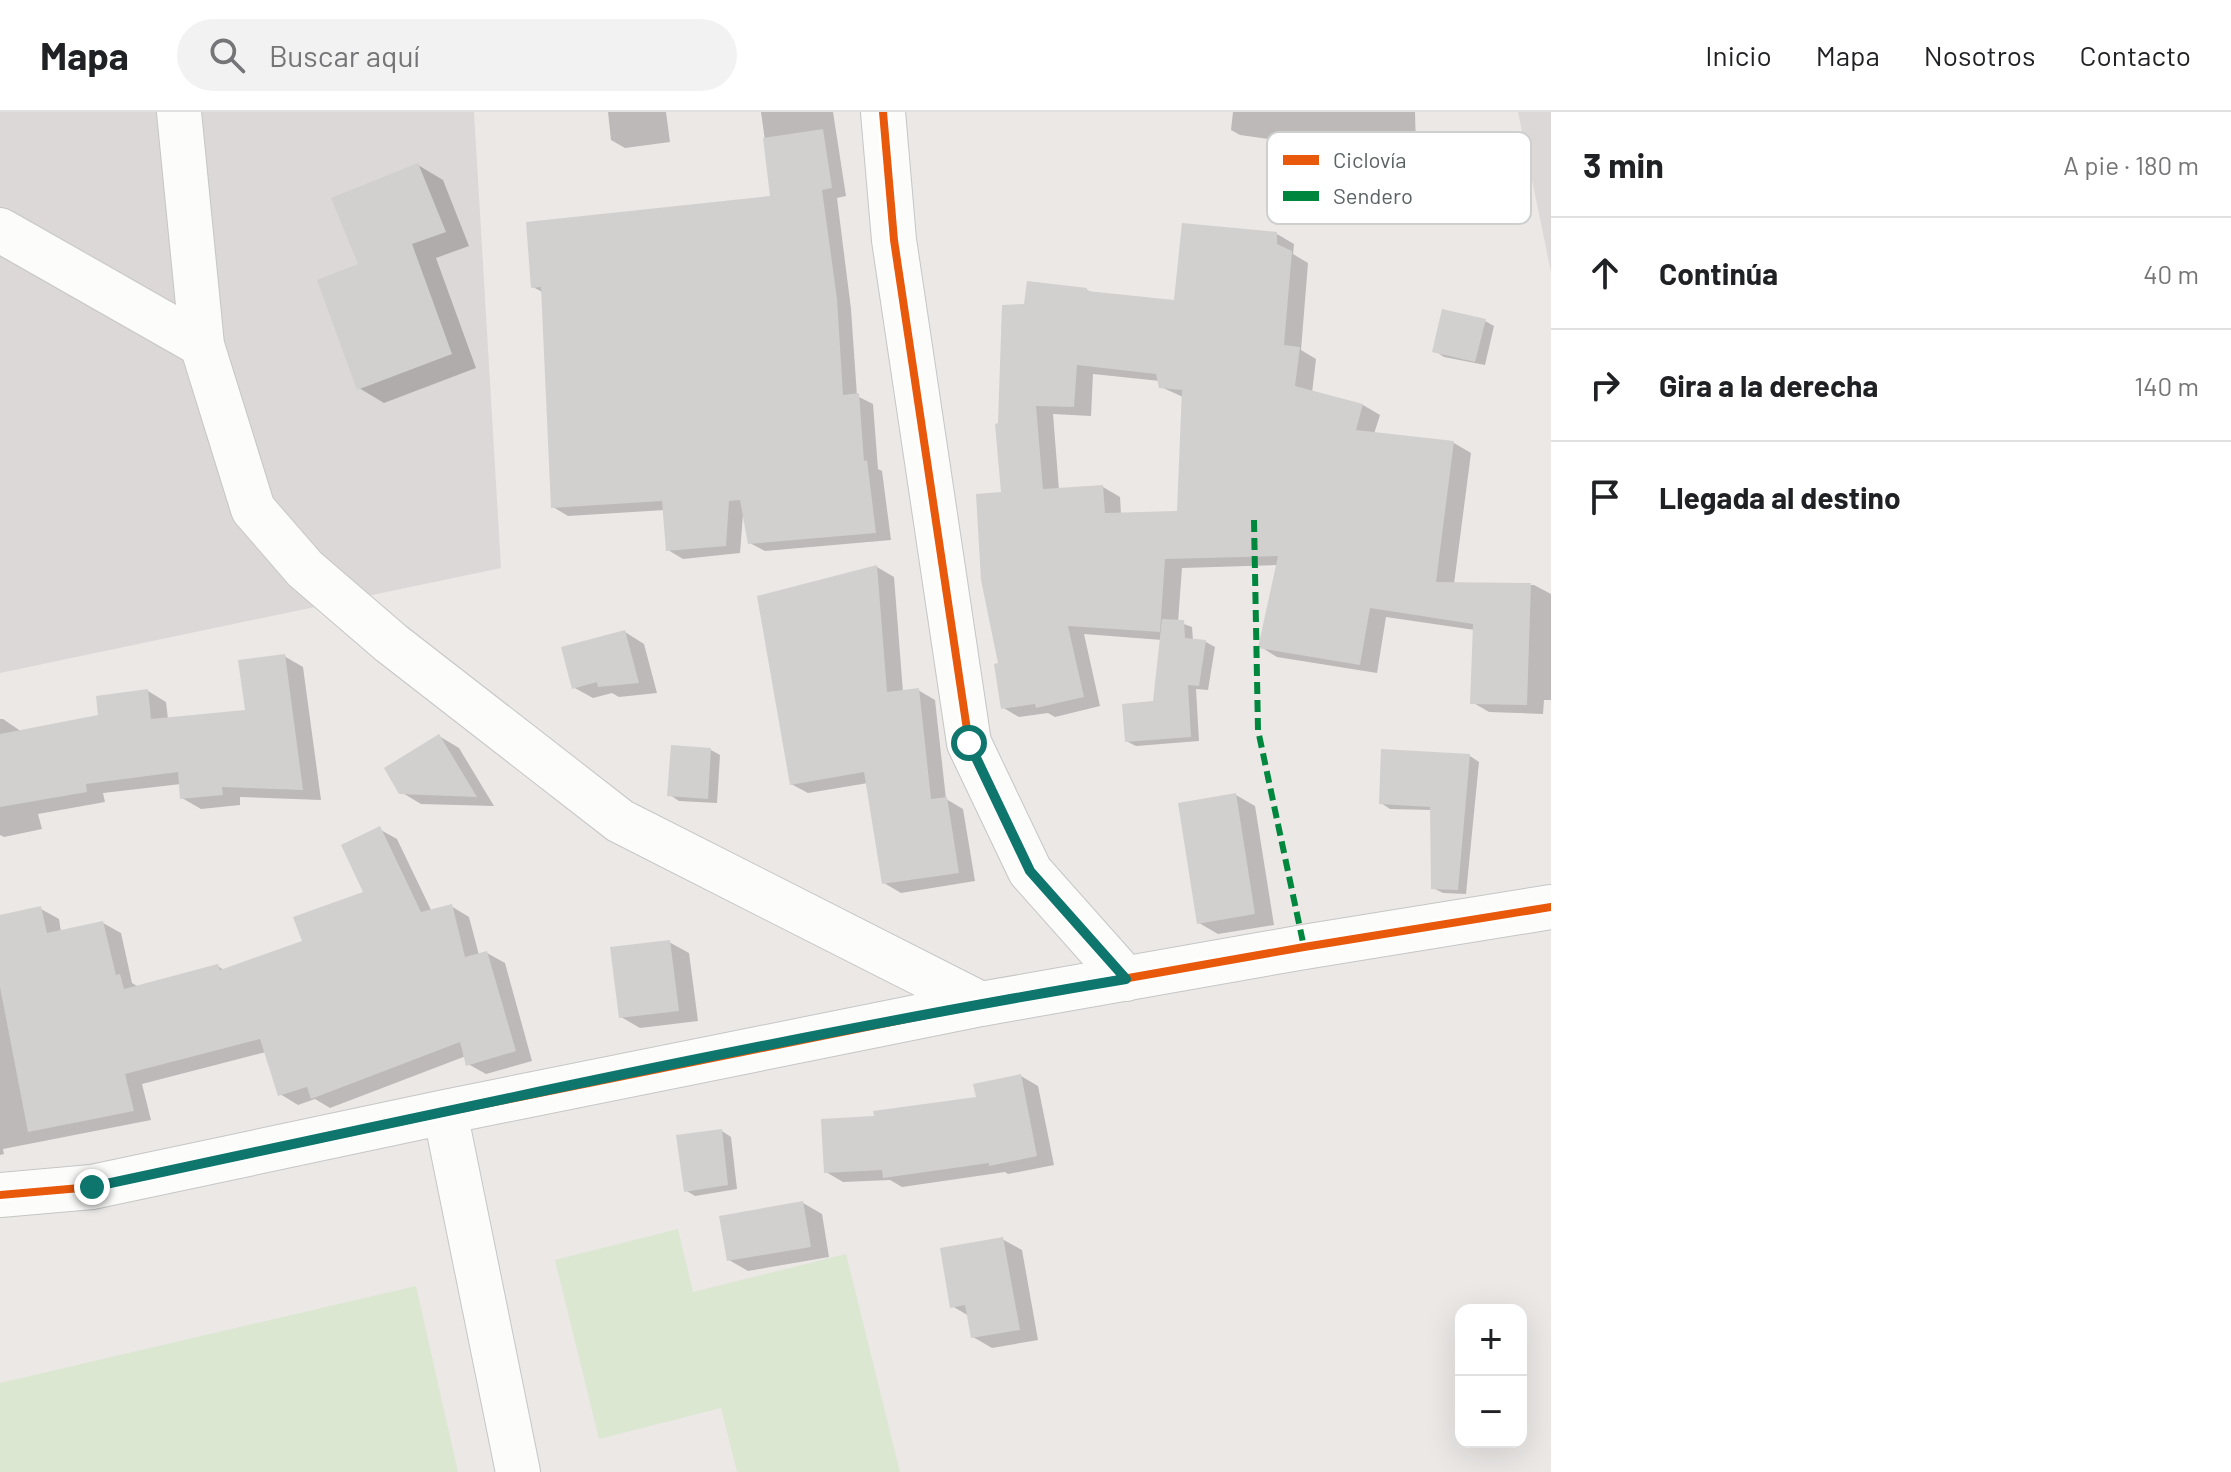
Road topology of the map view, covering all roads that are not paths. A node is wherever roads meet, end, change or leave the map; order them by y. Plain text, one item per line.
1 (179, 112) edge
2 (883, 112) edge
3 (0, 230) edge
4 (202, 345) junction
5 (1551, 907) edge
6 (1126, 979) junction
7 (981, 1004) junction
8 (445, 1112) junction
9 (0, 1195) edge
10 (518, 1472) edge

1 - 4 street
2 - 6 street
3 - 4 street
4 - 7 street
5 - 6 street
6 - 7 street
7 - 8 street
8 - 9 street
8 - 10 street

